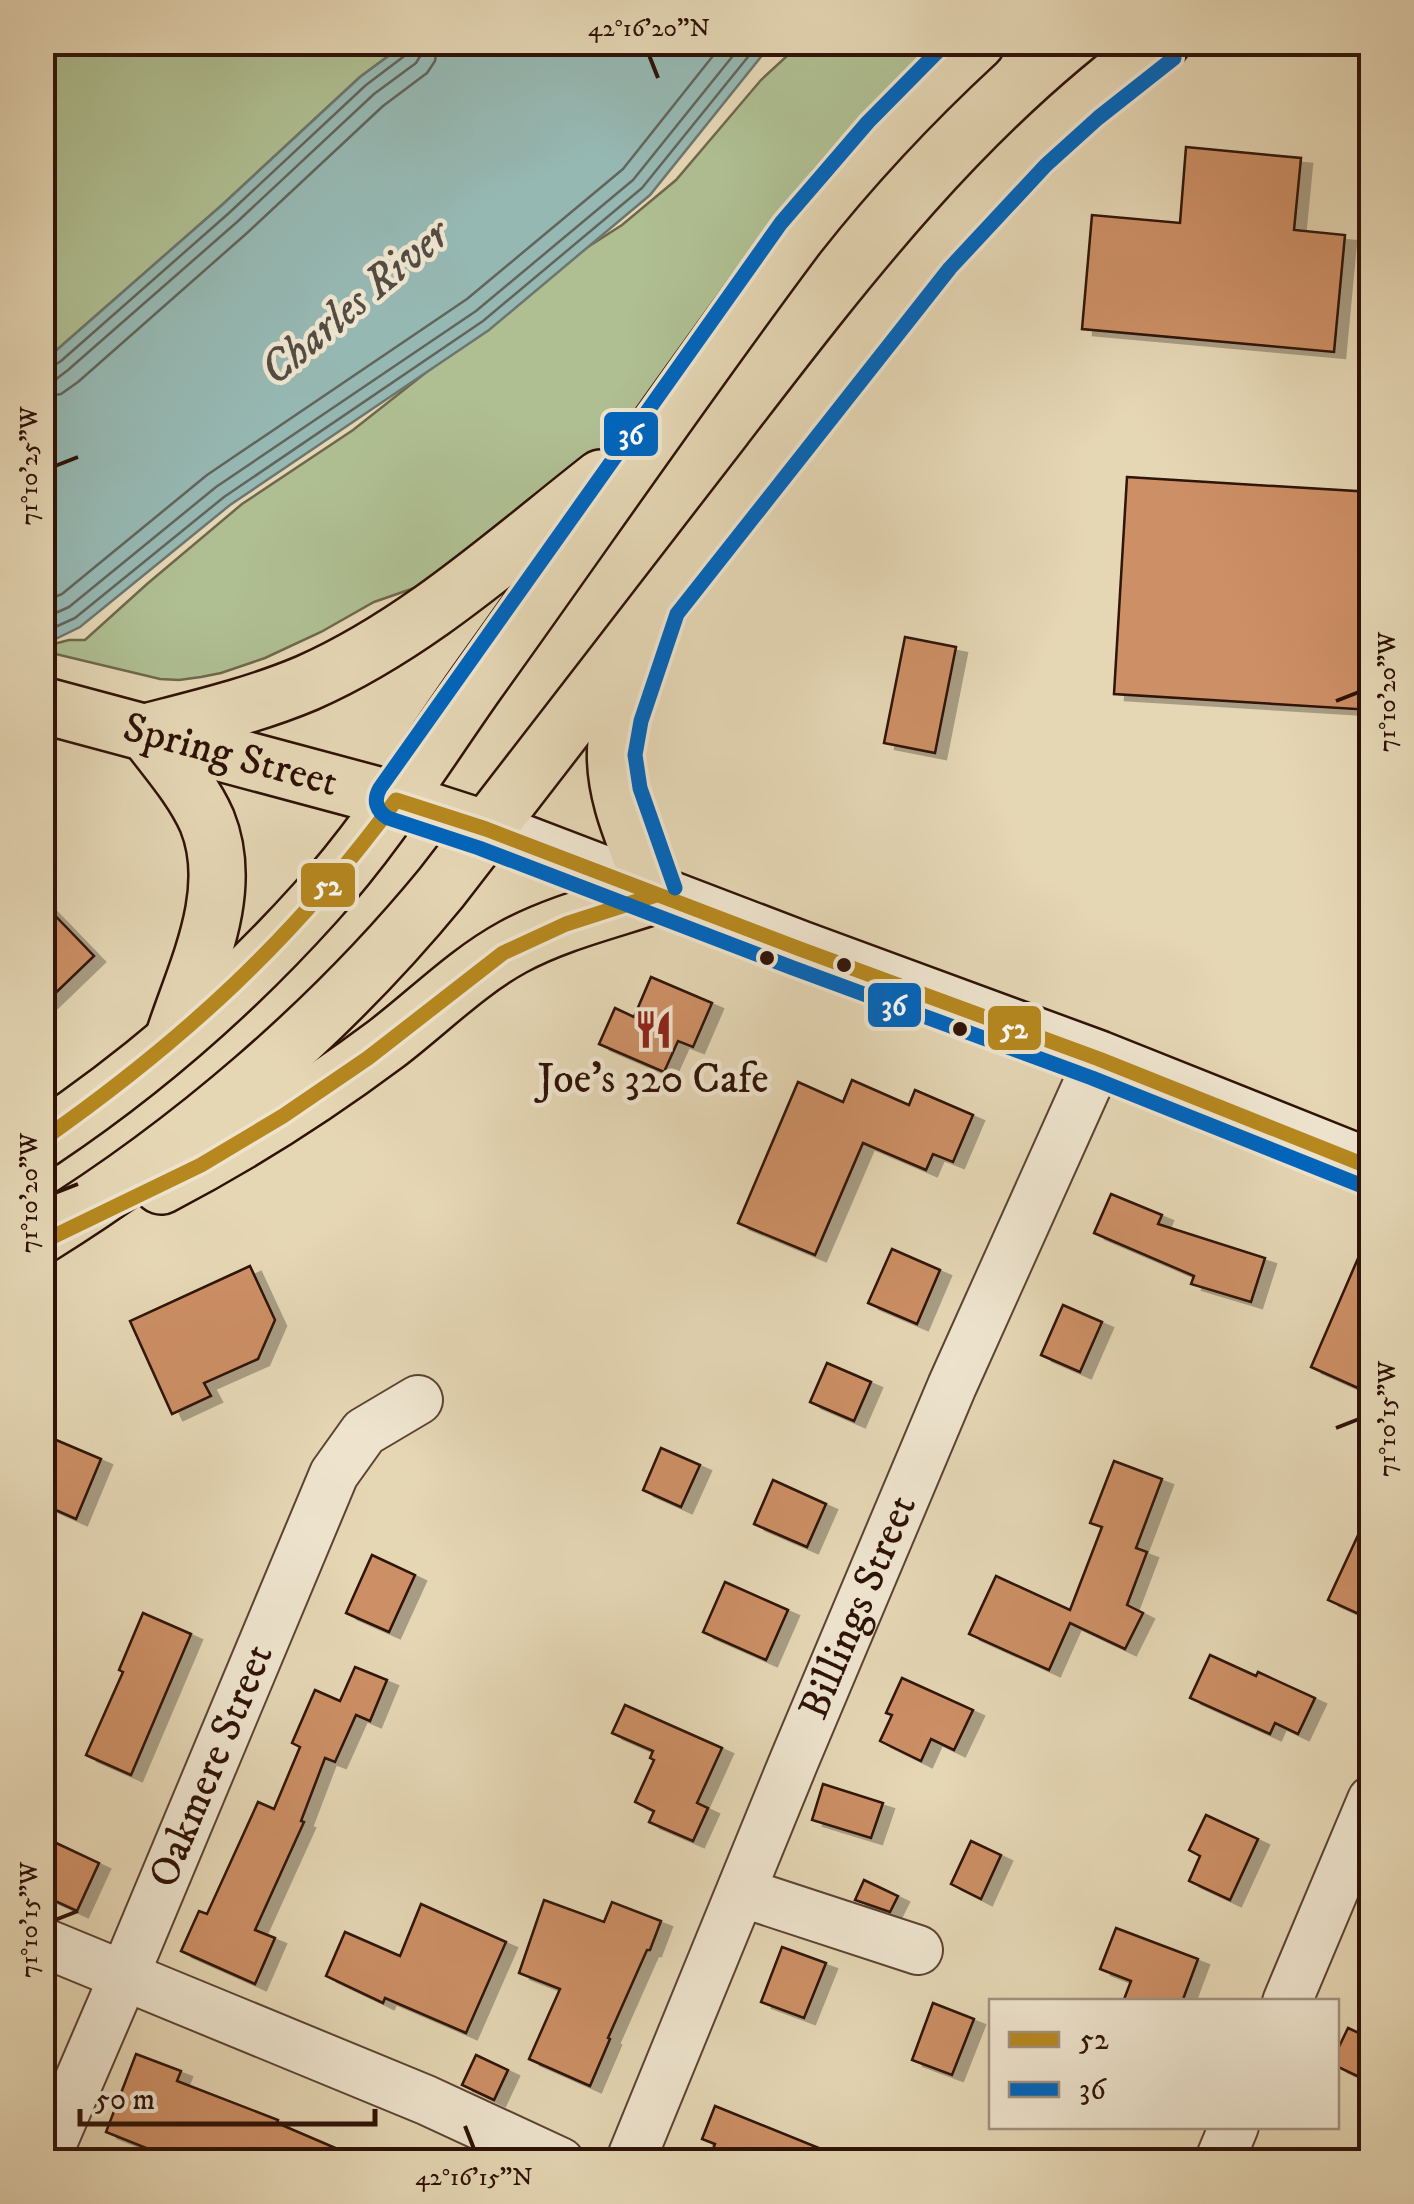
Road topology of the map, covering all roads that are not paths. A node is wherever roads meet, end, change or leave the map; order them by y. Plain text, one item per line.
1 (976, 42) edge
2 (1162, 42) edge
3 (651, 439) junction
4 (660, 604) junction
5 (42, 705) edge
6 (146, 732) junction
7 (396, 800) junction
8 (486, 829) junction
9 (656, 895) junction
10 (173, 1040) junction
11 (1099, 1058) junction
12 (42, 1140) edge
13 (1372, 1168) edge
14 (42, 1239) edge
15 (418, 1400) dead end
16 (1372, 1800) edge
17 (740, 1892) junction
18 (42, 1942) edge
19 (918, 1950) dead end
20 (124, 1976) junction
21 (1287, 1999) edge
22 (1233, 2129) edge
23 (44, 2162) edge
24 (560, 2162) edge
25 (630, 2162) edge
26 (1219, 2162) edge

1 - 3 main road
2 - 4 main road
3 - 6 main road
3 - 7 main road
4 - 8 main road
4 - 9 main road
5 - 6 main road, Spring Street
6 - 7 main road, Spring Street
6 - 10 main road
7 - 8 main road, Spring Street
7 - 10 main road
8 - 9 main road, Spring Street
8 - 14 main road
9 - 11 main road, Spring Street
9 - 14 main road
10 - 12 main road
11 - 13 main road, Spring Street
11 - 17 street, Billings Street
15 - 20 street, Oakmere Street
16 - 21 street
17 - 19 street
17 - 25 street, Billings Street
18 - 20 street
20 - 23 street, Oakmere Street
20 - 24 street
22 - 26 street

